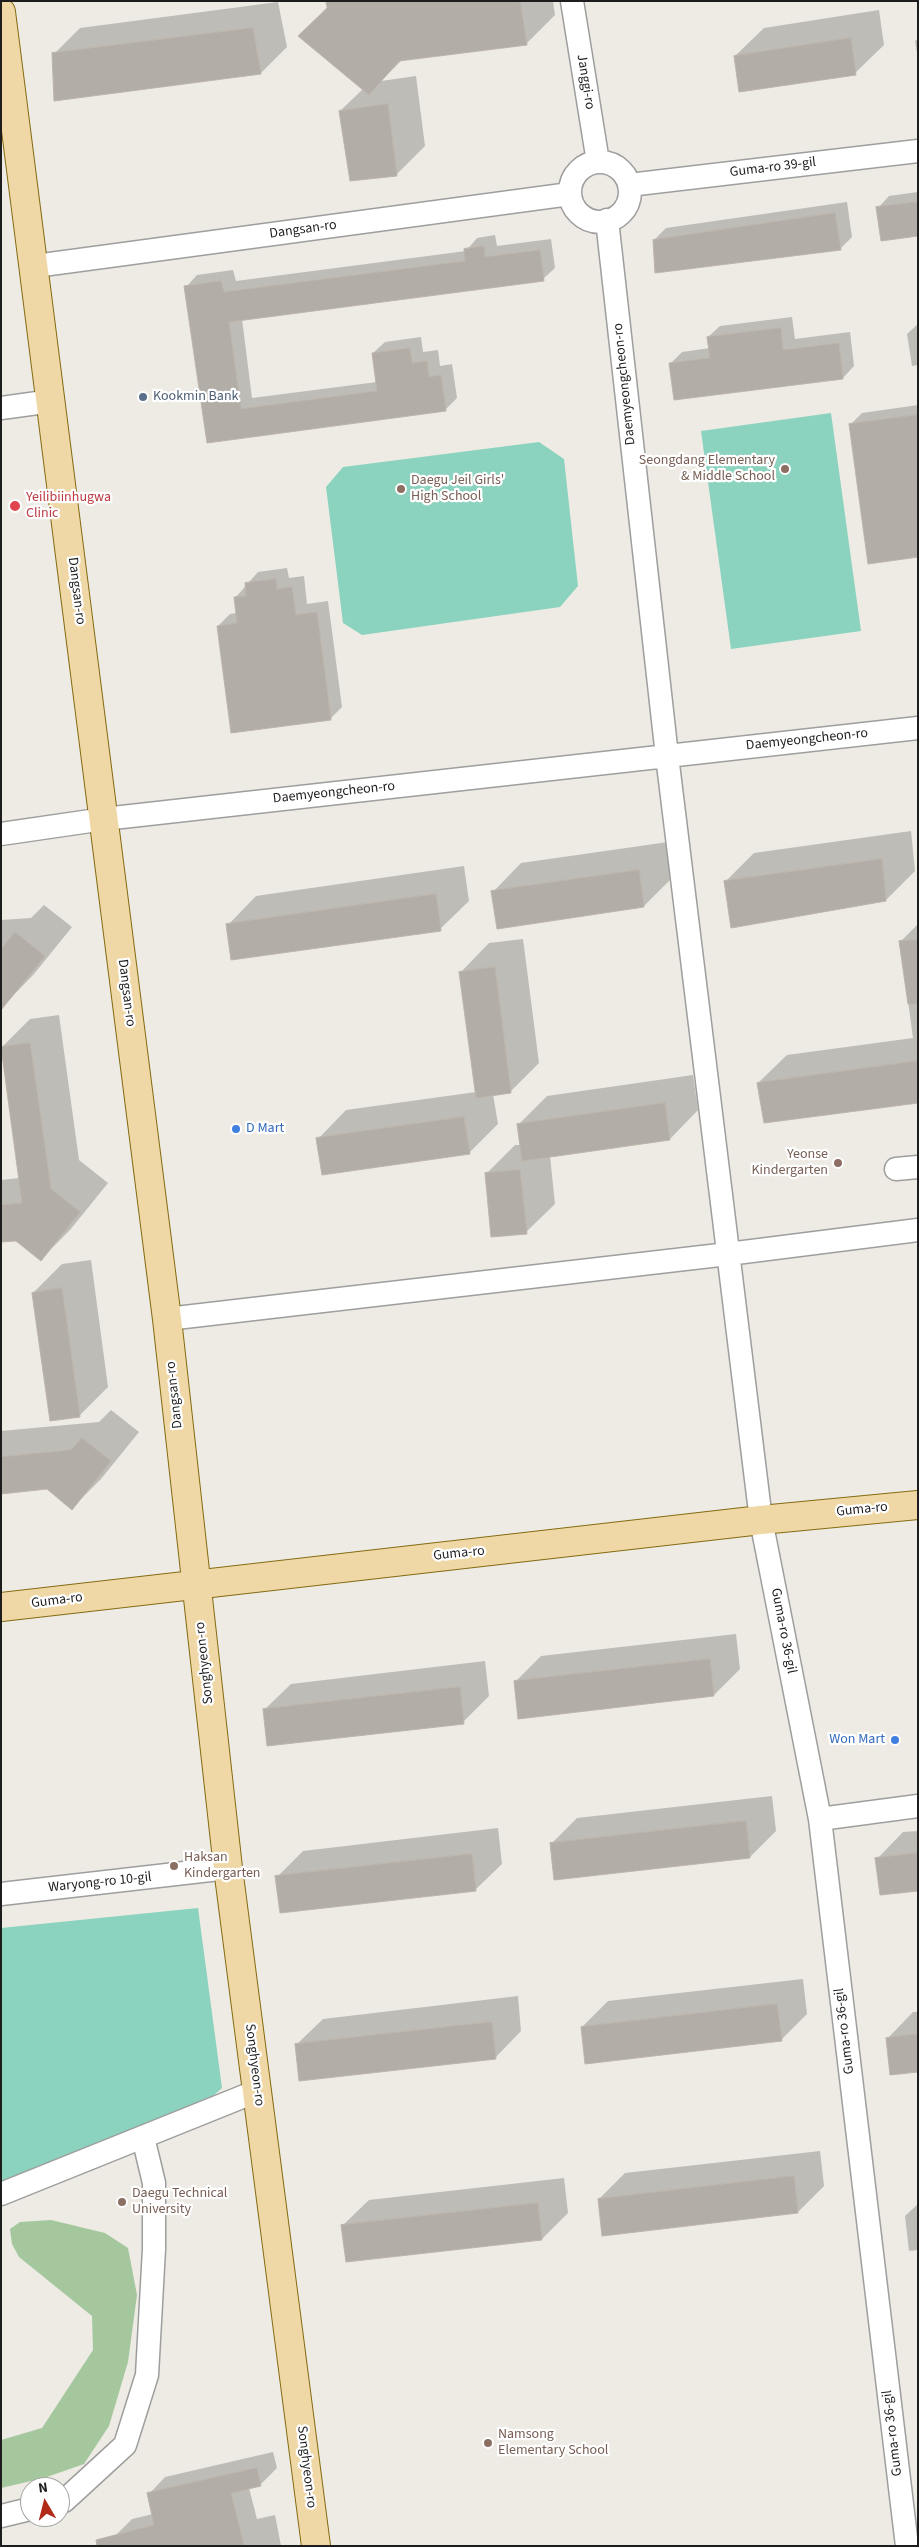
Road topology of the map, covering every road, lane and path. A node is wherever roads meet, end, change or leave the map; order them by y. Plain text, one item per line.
1 (572, 1) edge
2 (1, 12) edge
3 (918, 151) edge
4 (598, 162) junction
5 (629, 185) junction
6 (570, 194) junction
7 (607, 220) junction
8 (35, 266) junction
9 (52, 401) junction
10 (1, 408) edge
11 (918, 728) edge
12 (667, 756) junction
13 (104, 819) junction
14 (1, 834) edge
15 (918, 1166) edge
16 (896, 1169) dead end
17 (918, 1230) edge
18 (728, 1254) junction
19 (167, 1319) junction
20 (918, 1505) edge
21 (761, 1520) junction
22 (196, 1584) junction
23 (1, 1607) edge
24 (918, 1806) edge
25 (820, 1819) junction
26 (228, 1868) junction
27 (1, 1894) edge
28 (257, 2091) junction
29 (144, 2137) junction
30 (1, 2194) edge
31 (70, 2495) edge
32 (20, 2511) edge
33 (1, 2516) edge
34 (316, 2546) edge
35 (907, 2546) edge

1 - 4 street, Janggi-ro
2 - 8 main road, Dangsan-ro
3 - 5 street, Guma-ro 39-gil
4 - 5 street
4 - 6 street
5 - 7 street
6 - 7 street
6 - 8 street, Dangsan-ro
7 - 12 street, Daemyeongcheon-ro
8 - 9 main road, Dangsan-ro
9 - 10 street
9 - 13 main road, Dangsan-ro
11 - 12 street, Daemyeongcheon-ro
12 - 13 street, Daemyeongcheon-ro
12 - 18 street, Guma-ro 36-gil
13 - 14 street, Daemyeongcheon-ro
13 - 19 main road, Dangsan-ro
15 - 16 street
17 - 18 street
18 - 19 street
18 - 21 street, Guma-ro 36-gil
19 - 22 main road, Dangsan-ro
20 - 21 main road, Guma-ro
21 - 22 main road, Guma-ro
21 - 25 street, Guma-ro 36-gil
22 - 23 main road, Guma-ro
22 - 26 main road, Songhyeon-ro
24 - 25 street
25 - 35 street, Guma-ro 36-gil
26 - 27 street, Waryong-ro 10-gil
26 - 28 main road, Songhyeon-ro
28 - 29 street
28 - 34 main road, Songhyeon-ro
29 - 30 street
29 - 31 street
32 - 33 street

